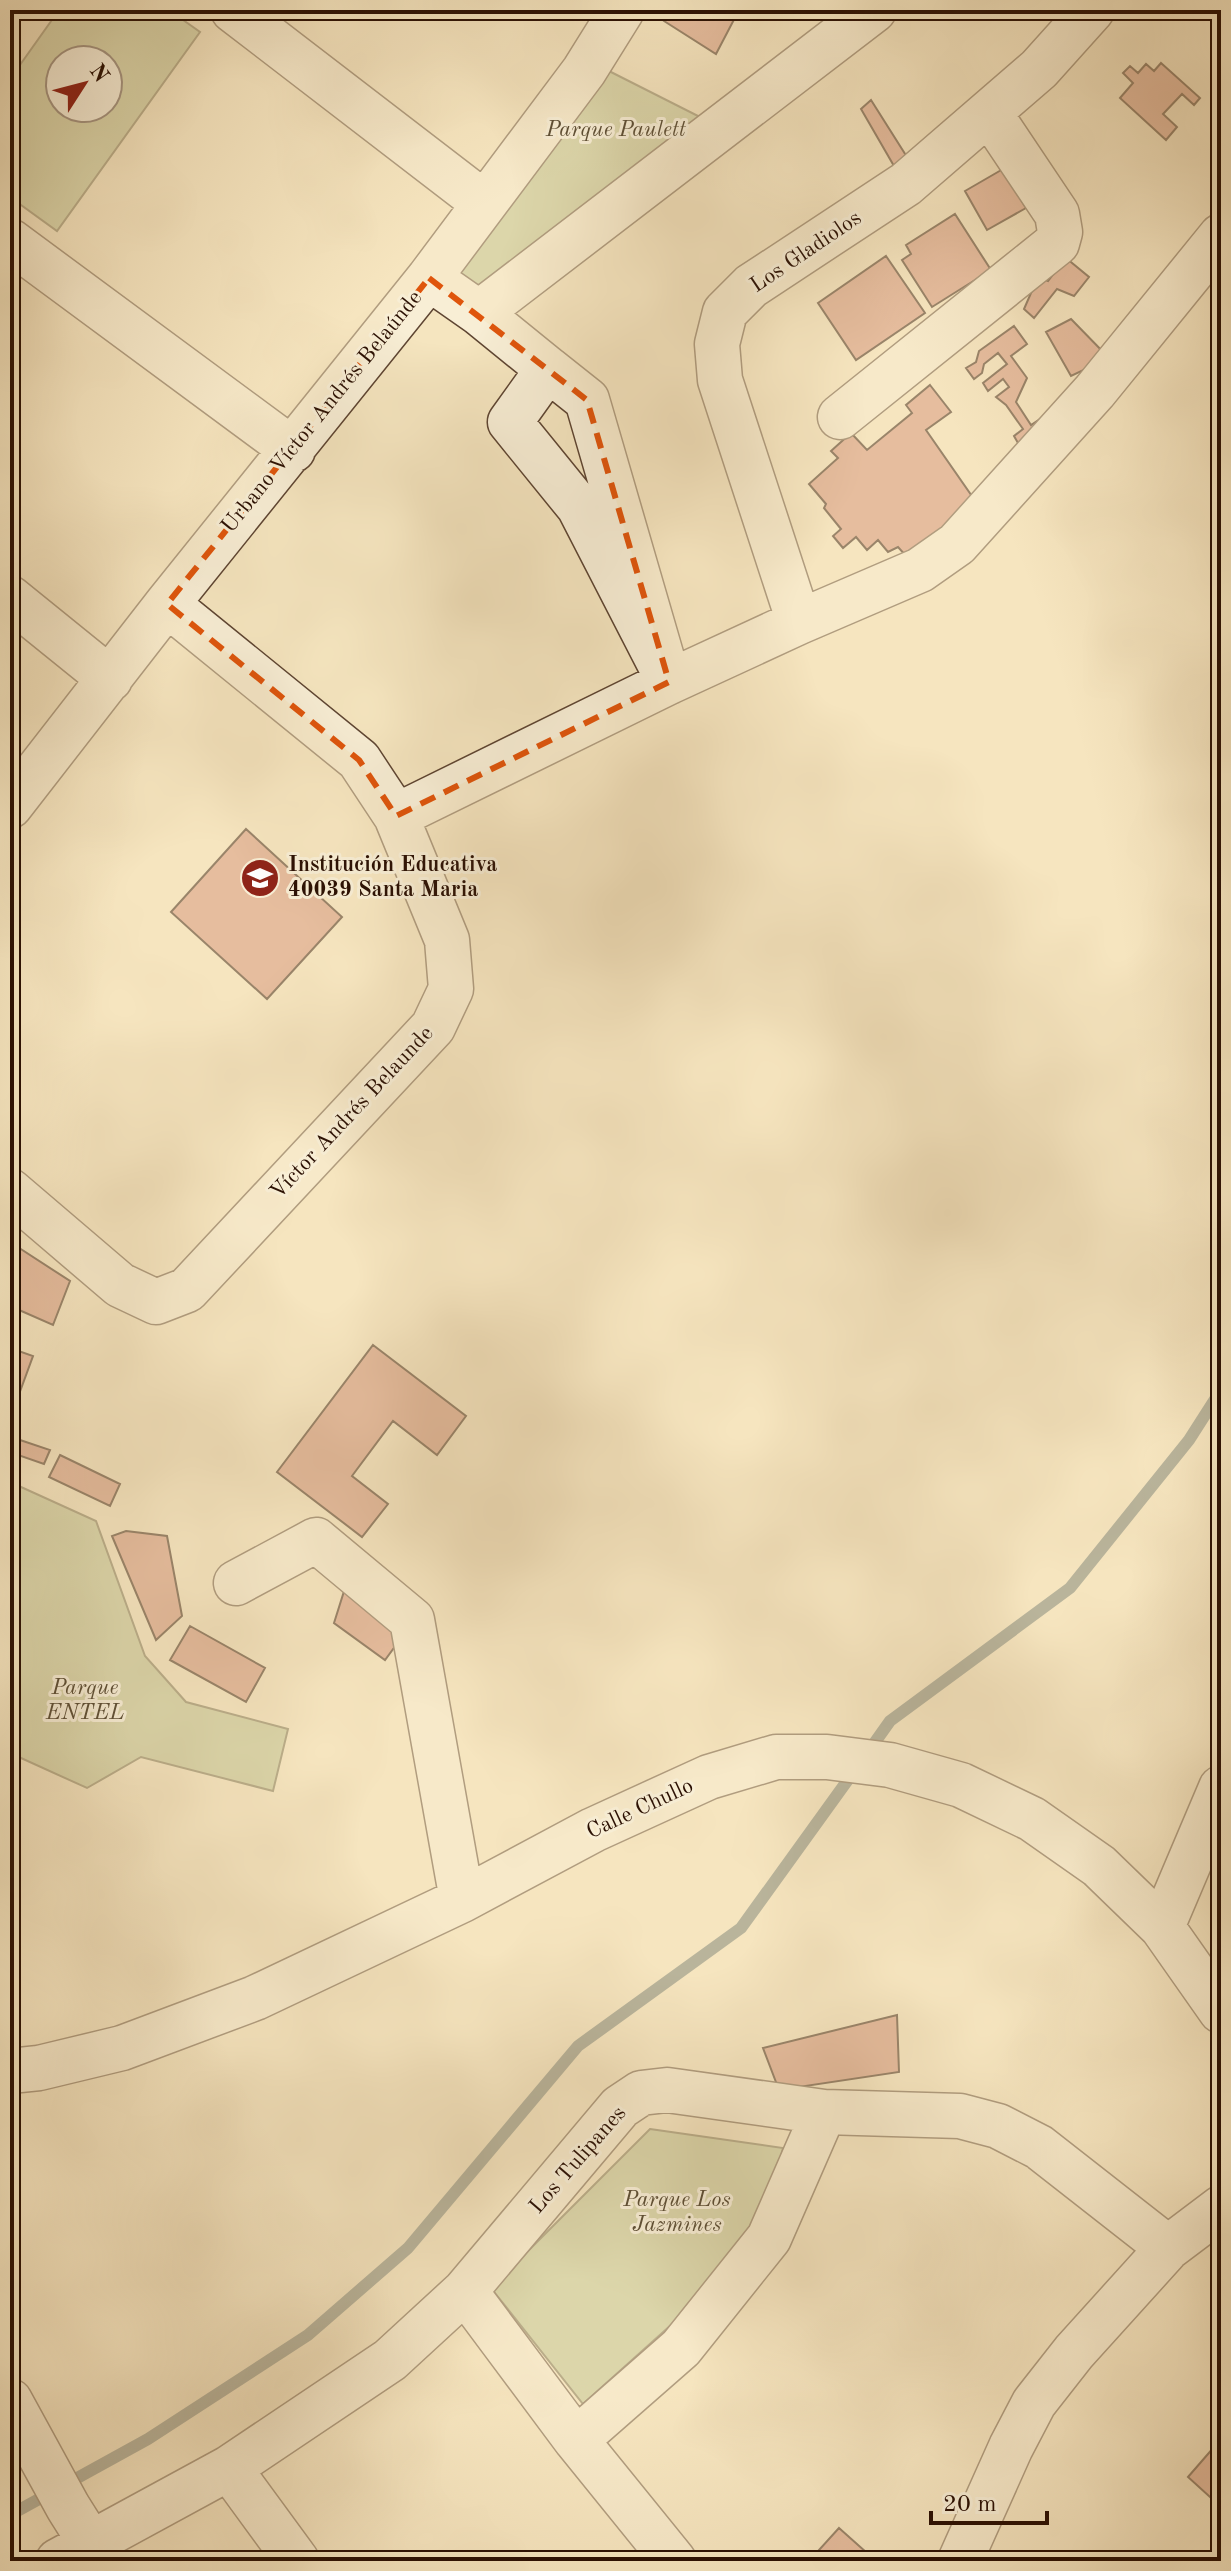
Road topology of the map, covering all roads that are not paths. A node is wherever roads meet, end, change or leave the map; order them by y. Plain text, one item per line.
1 (233, 10) edge
2 (622, 10) edge
3 (874, 10) edge
4 (1092, 10) edge
5 (990, 114) junction
6 (484, 203) junction
7 (1221, 236) edge
8 (10, 241) edge
9 (429, 278) junction
10 (479, 313) junction
11 (548, 369) junction
12 (840, 417) dead end
13 (293, 450) junction
14 (10, 598) edge
15 (167, 604) junction
16 (799, 622) junction
17 (110, 679) junction
18 (669, 682) junction
19 (10, 806) edge
20 (396, 816) junction
21 (10, 1191) edge
22 (236, 1583) dead end
23 (1221, 1788) edge
24 (462, 1900) junction
25 (1162, 1927) junction
26 (1221, 2011) edge
27 (10, 2071) edge
28 (824, 2112) junction
29 (1221, 2208) edge
30 (1168, 2248) junction
31 (465, 2291) junction
32 (10, 2401) edge
33 (576, 2440) junction
34 (229, 2468) junction
35 (66, 2520) edge
36 (297, 2561) edge
37 (674, 2561) edge
38 (960, 2561) edge

1 - 6 street
2 - 6 street, Urbano Víctor Andrés Belaúnde
3 - 10 street
4 - 5 street, Los Gladiolos
5 - 12 street
5 - 16 street, Los Gladiolos
6 - 9 street, Urbano Víctor Andrés Belaúnde
7 - 16 street
8 - 13 street
9 - 10 street
9 - 13 street, Urbano Víctor Andrés Belaúnde
10 - 11 street
11 - 18 street
11 - 18 street
13 - 15 street, Urbano Víctor Andrés Belaúnde
14 - 17 street
15 - 17 street, Urbano Víctor Andrés Belaúnde
15 - 20 street, Víctor Andrés Belaunde
16 - 18 street
17 - 19 street, Urbano Víctor Andrés Belaúnde
18 - 20 street
20 - 21 street, Víctor Andrés Belaunde
22 - 24 street
23 - 25 street
24 - 25 street, Calle Chullo
24 - 27 street, Calle Chullo
25 - 26 street, Calle Chullo
28 - 30 street, Los Tulipanes
28 - 31 street, Los Tulipanes
28 - 33 street
29 - 30 street
30 - 38 street
31 - 33 street
31 - 34 street, Los Tulipanes
32 - 35 street
33 - 37 street
34 - 35 street, Los Tulipanes
34 - 36 street

